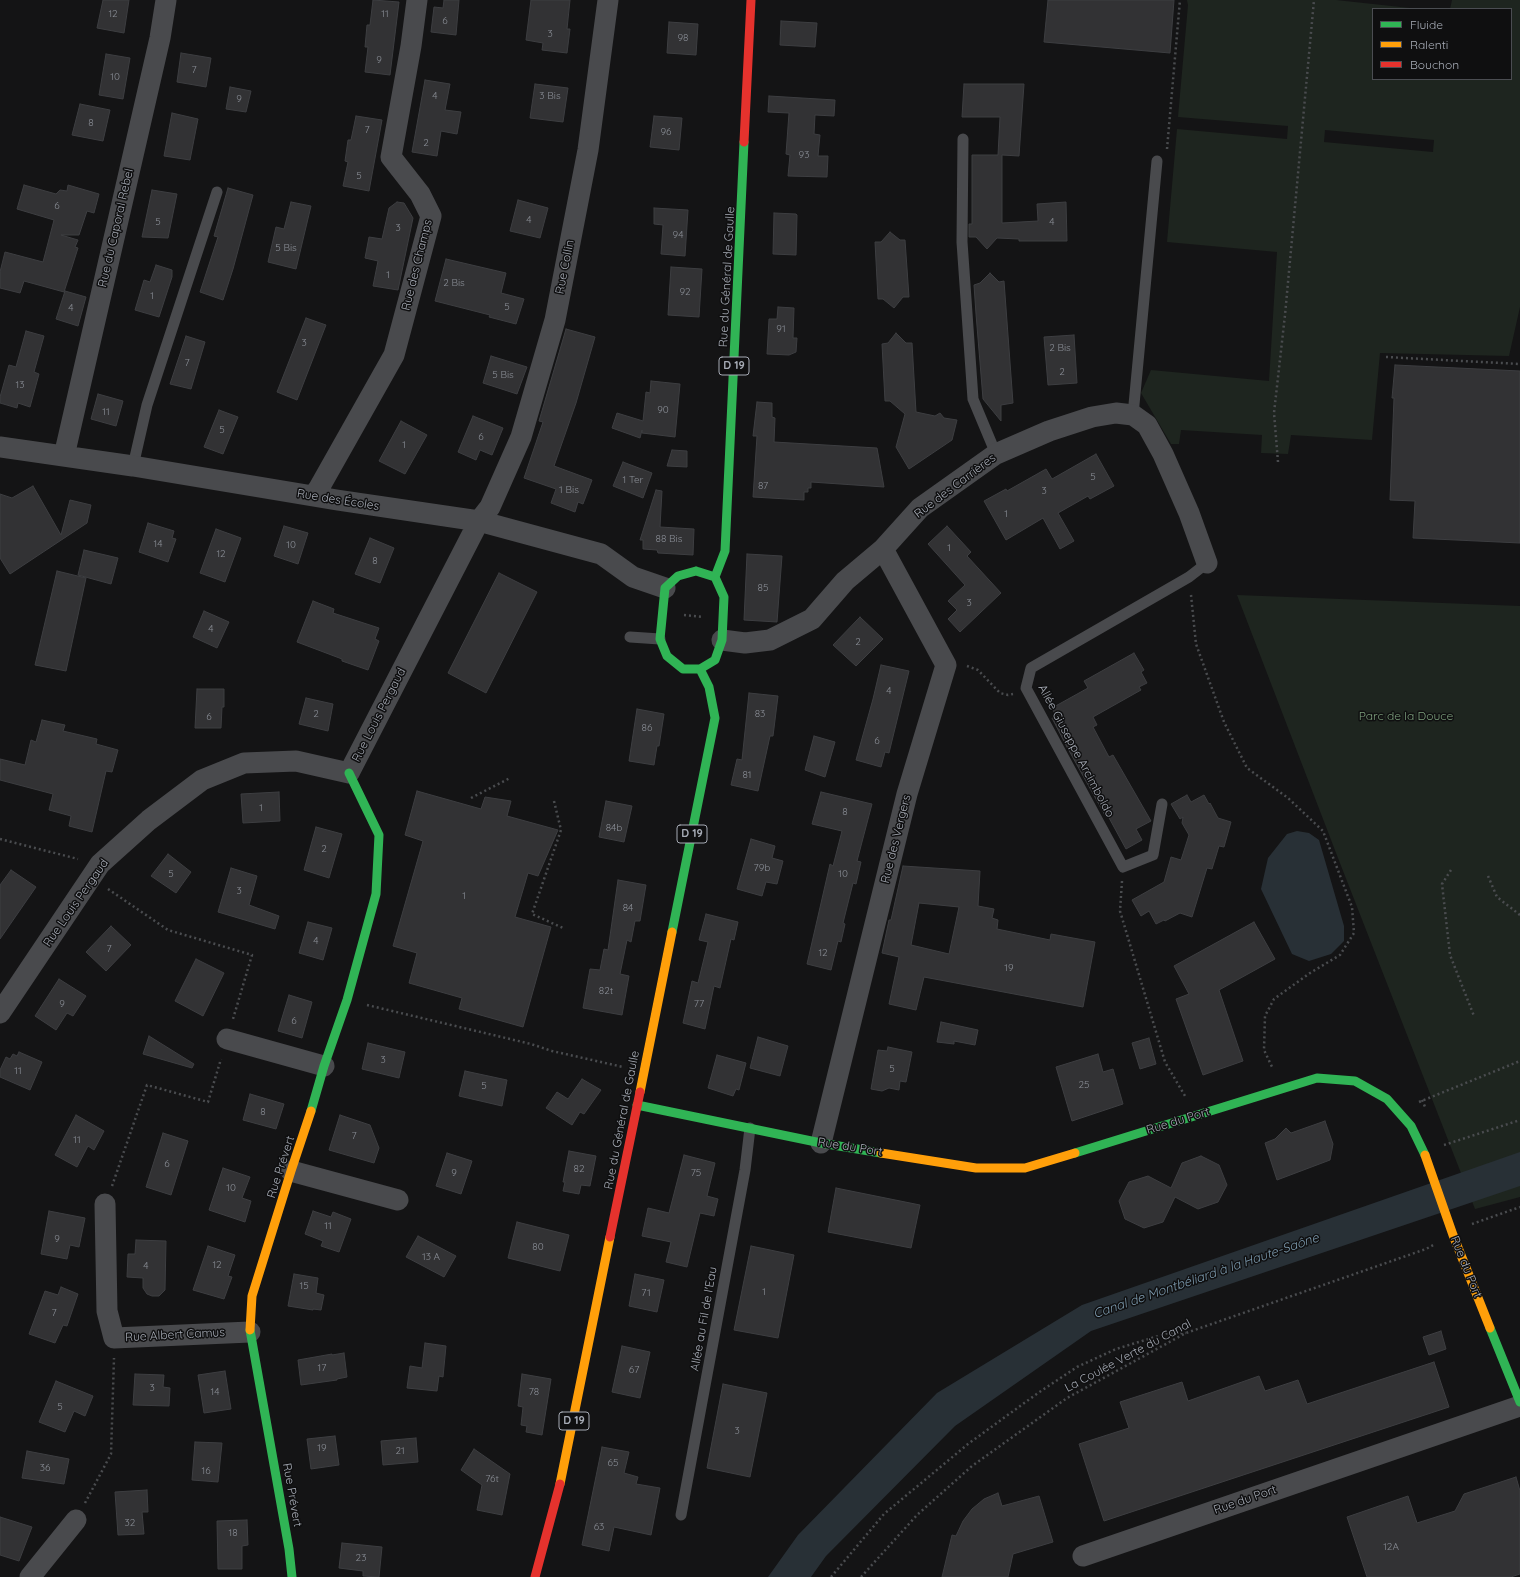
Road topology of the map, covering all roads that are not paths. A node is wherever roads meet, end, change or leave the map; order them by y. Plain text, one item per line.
1 (166, 0) edge
2 (417, 0) edge
3 (608, 0) edge
4 (751, 0) edge
5 (963, 140) dead end
6 (1158, 161) road end
7 (217, 192) dead end
8 (1133, 415) junction
9 (0, 447) edge
10 (996, 454) junction
11 (64, 456) junction
12 (133, 466) junction
13 (313, 496) junction
14 (479, 522) junction
15 (882, 549) junction
16 (1207, 563) joint
17 (715, 577) junction
18 (665, 588) junction
19 (723, 629) junction
20 (630, 637) dead end
21 (660, 639) junction
22 (700, 669) junction
23 (349, 773) junction
24 (1162, 804) dead end
25 (0, 1013) edge
26 (227, 1039) road end
27 (324, 1066) junction
28 (637, 1105) junction
29 (750, 1128) junction
30 (821, 1143) junction
31 (291, 1171) junction
32 (398, 1200) dead end
33 (105, 1204) road end
34 (250, 1332) junction
35 (1520, 1402) edge
36 (1520, 1406) edge
37 (681, 1515) dead end
38 (76, 1520) road end
39 (1083, 1556) dead end
40 (30, 1577) edge
41 (292, 1577) edge
42 (535, 1577) edge

1 - 11 street, Rue du Caporal Rebel
2 - 13 street, Rue des Champs
3 - 14 street, Rue Collin
4 - 17 street, Rue du Général de Gaulle / D 19
5 - 10 lane
6 - 8 lane
7 - 12 lane
8 - 10 street, Rue des Carrières
8 - 16 street
9 - 11 street, Rue des Écoles
10 - 15 street, Rue des Carrières
11 - 12 street, Rue des Écoles
12 - 13 street, Rue des Écoles
13 - 14 street, Rue des Écoles
14 - 18 street, Rue des Écoles
14 - 23 street, Rue Louis Pergaud
15 - 19 street, Rue des Carrières
15 - 30 street, Rue des Vergers
16 - 24 lane, Allée Giuseppe Arcimboldo
17 - 18 street
17 - 19 street
18 - 21 street
19 - 22 street
20 - 21 lane
21 - 22 street
22 - 28 street, Rue du Général de Gaulle / D 19
23 - 25 street, Rue Louis Pergaud
23 - 27 street, Rue Prévert
26 - 27 street
27 - 31 street, Rue Prévert
28 - 29 street, Rue du Port
28 - 42 street, Rue du Général de Gaulle / D 19
29 - 30 street, Rue du Port
29 - 37 lane, Allée au Fil de l'Eau
30 - 35 street, Rue du Port
31 - 32 street
31 - 34 street, Rue Prévert
33 - 34 street, Rue Albert Camus
34 - 41 street, Rue Prévert
36 - 39 street, Rue du Port
38 - 40 street

